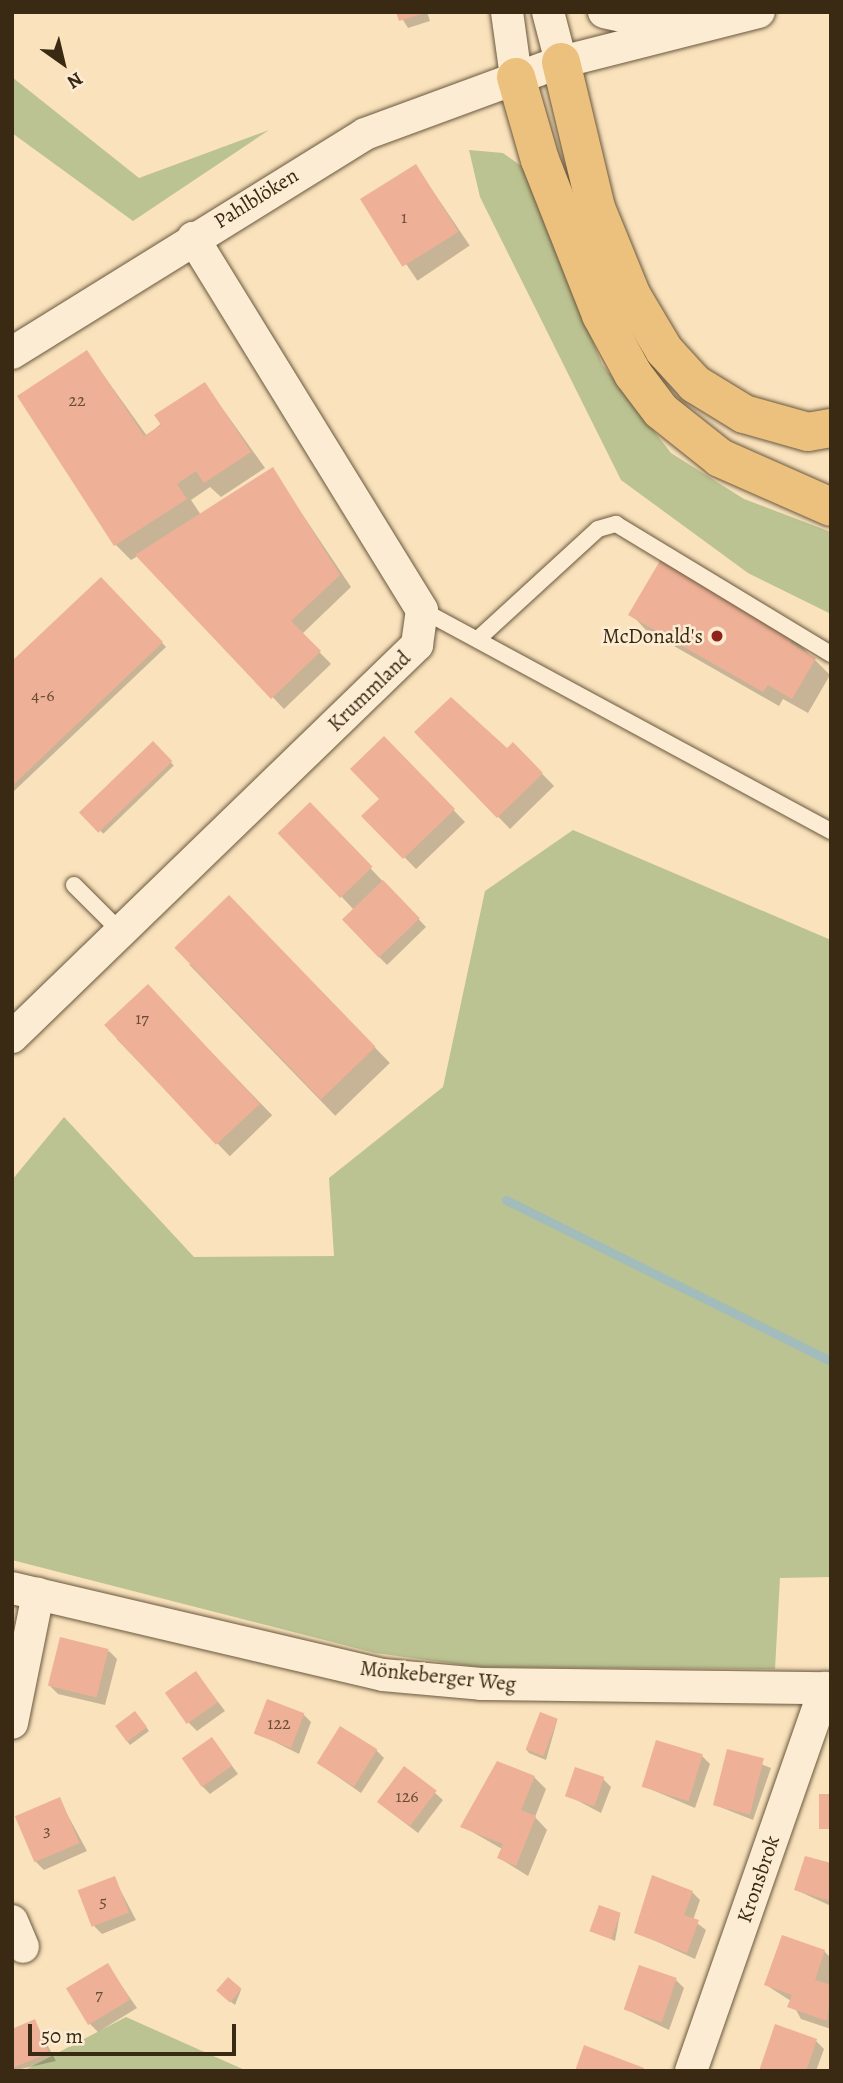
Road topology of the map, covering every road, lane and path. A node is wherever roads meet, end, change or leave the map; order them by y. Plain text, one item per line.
1 (507, 12) edge
2 (548, 12) edge
3 (604, 12) edge
4 (759, 12) edge
5 (686, 30) junction
6 (561, 62) junction
7 (516, 77) junction
8 (193, 238) junction
9 (12, 353) edge
10 (831, 428) edge
11 (831, 507) edge
12 (422, 610) junction
13 (479, 638) junction
14 (831, 654) edge
15 (831, 831) edge
16 (74, 885) dead end
17 (120, 931) junction
18 (12, 1037) edge
19 (25, 1591) edge
20 (828, 1688) edge
21 (12, 1723) edge
22 (691, 2071) edge

1 - 7 street
2 - 6 street
3 - 5 street
4 - 5 street, Pahlblöken
5 - 6 street, Pahlblöken
6 - 7 street, Pahlblöken
6 - 10 highway
7 - 8 street, Pahlblöken
7 - 11 highway
8 - 9 street, Pahlblöken
8 - 12 street
12 - 13 lane
12 - 17 street, Krummland
13 - 14 lane
13 - 15 lane
16 - 17 lane
17 - 18 street, Krummland
19 - 20 street, Mönkeberger Weg
19 - 21 street
20 - 22 street, Kronsbrok

